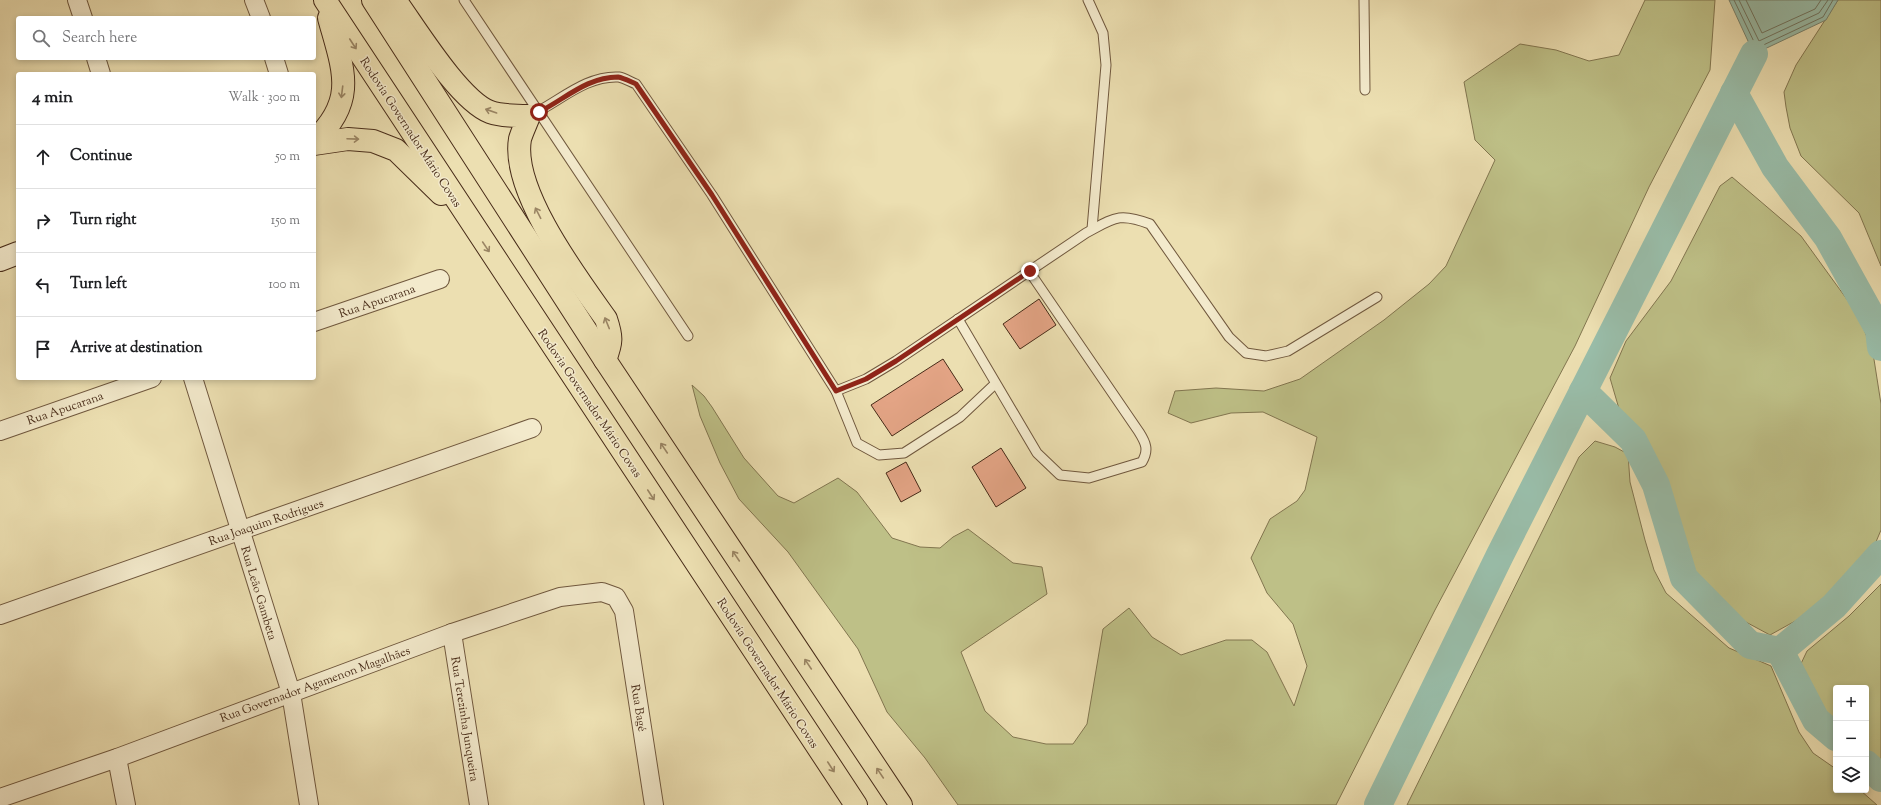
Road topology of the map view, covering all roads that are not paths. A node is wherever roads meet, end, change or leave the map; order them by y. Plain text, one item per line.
1 (77, 0) edge
2 (254, 0) edge
3 (324, 0) edge
4 (373, 0) edge
5 (395, 0) edge
6 (464, 0) edge
7 (1088, 0) edge
8 (1364, 0) edge
9 (81, 16) edge
10 (260, 16) edge
11 (97, 60) edge
12 (275, 60) edge
13 (100, 72) edge
14 (278, 72) edge
15 (1365, 90) dead end
16 (534, 114) junction
17 (316, 139) edge
18 (316, 144) edge
19 (468, 219) junction
20 (1092, 229) junction
21 (16, 254) edge
22 (0, 260) edge
23 (1030, 271) junction
24 (440, 279) dead end
25 (1377, 297) dead end
26 (958, 320) junction
27 (316, 321) edge
28 (688, 336) dead end
29 (605, 360) junction
30 (146, 380) edge
31 (194, 380) edge
32 (995, 384) junction
33 (836, 391) junction
34 (532, 428) dead end
35 (0, 431) edge
36 (240, 531) junction
37 (624, 611) joint
38 (0, 615) edge
39 (452, 633) junction
40 (291, 693) junction
41 (117, 758) junction
42 (0, 798) edge
43 (126, 805) edge
44 (309, 805) edge
45 (479, 805) edge
46 (654, 805) edge
47 (856, 805) edge
48 (902, 805) edge

1 - 9 street
2 - 10 street
3 -> 17 highway
3 -> 19 highway, Rodovia Governador Mário Covas
4 - 29 highway
16 -> 5 highway
6 - 16 lane
7 - 20 lane
8 - 15 lane
11 - 13 street
12 - 14 street
16 - 28 lane
29 -> 16 highway
16 - 33 lane
18 -> 19 highway
19 -> 47 highway, Rodovia Governador Mário Covas
20 - 23 lane
20 - 25 lane
21 - 22 main road
23 - 26 lane
23 - 32 lane
24 - 27 street, Rua Apucarana
26 - 32 lane
26 - 33 lane
48 -> 29 highway
30 - 35 street, Rua Apucarana
31 - 36 street, Rua Leão Gambeta
32 - 33 lane
34 - 36 street, Rua Joaquim Rodrigues
36 - 38 street, Rua Joaquim Rodrigues
36 - 40 street, Rua Leão Gambeta
37 - 39 street, Rua Governador Agamenon Magalhães
37 - 46 street, Rua Bagé
39 - 40 street, Rua Governador Agamenon Magalhães
39 - 45 street, Rua Terezinha Junqueira
40 - 41 street, Rua Governador Agamenon Magalhães
40 - 44 street, Rua Leão Gambeta
41 - 42 street, Rua Governador Agamenon Magalhães
41 - 43 street

